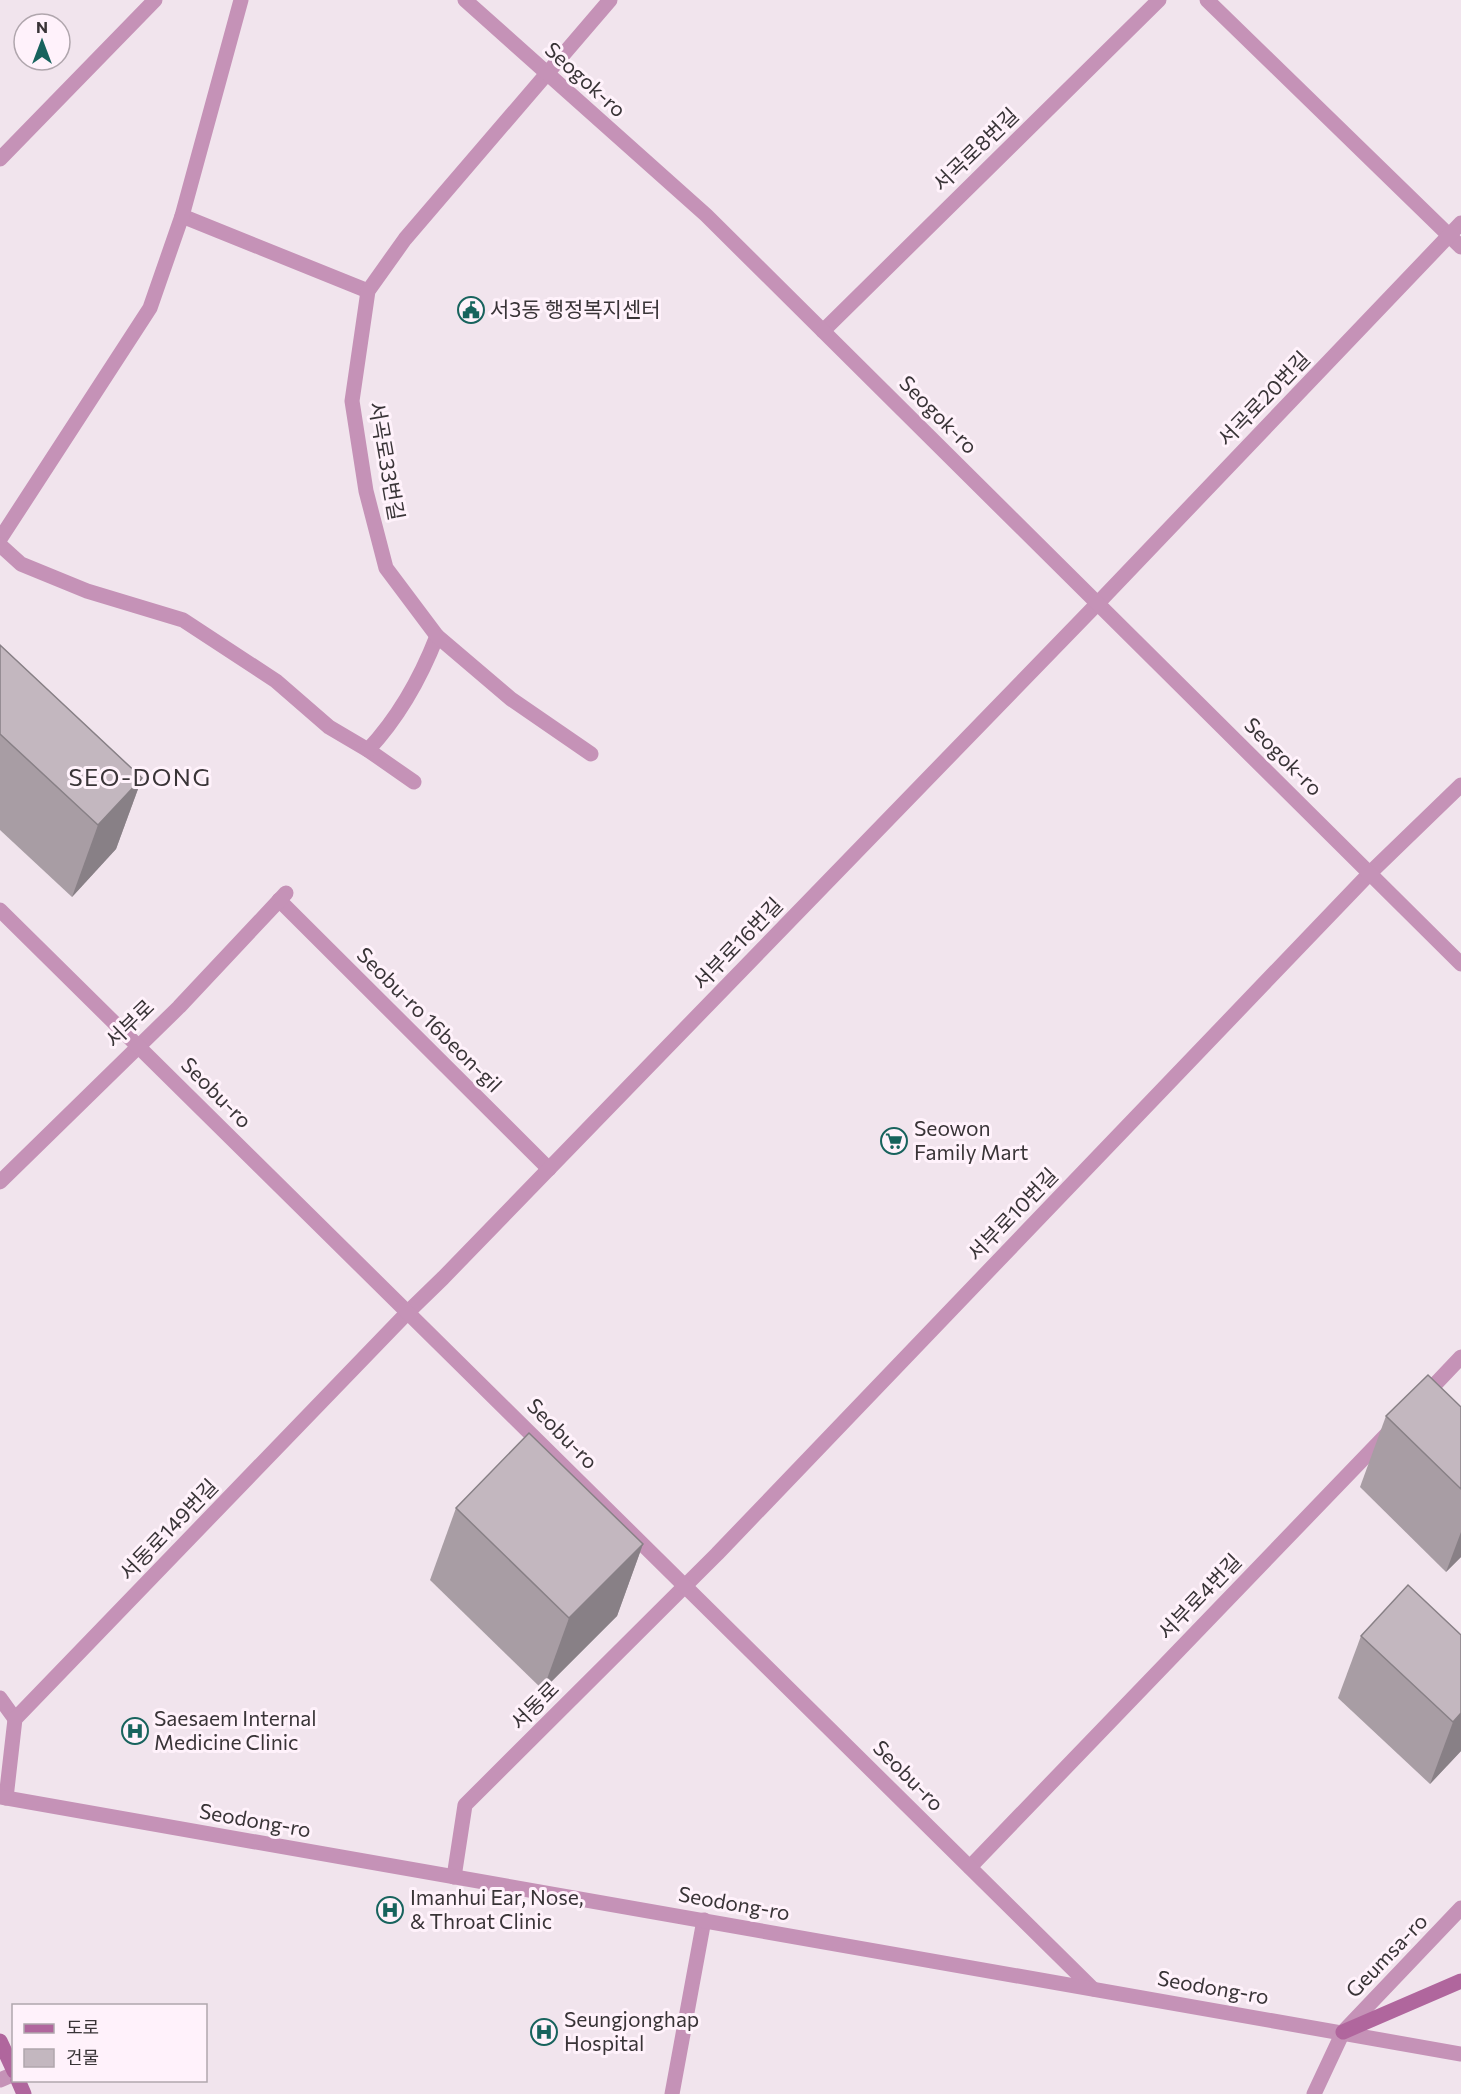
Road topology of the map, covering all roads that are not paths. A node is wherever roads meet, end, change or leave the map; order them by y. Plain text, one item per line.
1 (154, 0) edge
2 (242, 0) edge
3 (465, 0) edge
4 (610, 0) edge
5 (1159, 0) edge
6 (1208, 0) edge
7 (546, 74) junction
8 (0, 159) edge
9 (182, 216) junction
10 (1461, 223) edge
11 (1449, 236) junction
12 (1461, 247) edge
13 (368, 291) junction
14 (823, 331) junction
15 (0, 539) edge
16 (0, 545) edge
17 (1098, 603) junction
18 (438, 636) junction
19 (368, 750) junction
20 (591, 754) dead end
21 (414, 782) dead end
22 (1461, 785) edge
23 (1370, 873) junction
24 (283, 897) joint
25 (0, 910) edge
26 (1461, 964) edge
27 (138, 1046) junction
28 (549, 1169) junction
29 (0, 1182) edge
30 (408, 1312) junction
31 (1461, 1357) edge
32 (1411, 1409) edge
33 (1394, 1426) edge
34 (685, 1586) junction
35 (0, 1698) edge
36 (15, 1719) junction
37 (3, 1798) edge
38 (970, 1867) junction
39 (454, 1877) junction
40 (1461, 1908) edge
41 (704, 1920) junction
42 (1461, 1981) edge
43 (1094, 1989) junction
44 (1343, 2032) junction
45 (0, 2041) edge
46 (1461, 2054) edge
47 (12, 2068) edge
48 (672, 2094) edge
49 (1314, 2094) edge

1 - 8 street
2 - 9 street
3 - 7 street, Seogok-ro
4 - 7 street, 서곡로33번길
5 - 14 street, 서곡로8번길
6 - 11 street
7 - 13 street, 서곡로33번길
7 - 14 street, Seogok-ro
9 - 13 street
9 - 15 street
10 - 11 street, 서곡로20번길
11 - 12 street
11 - 17 street, 서곡로20번길
13 - 18 street, 서곡로33번길
14 - 17 street, Seogok-ro
16 - 19 street
17 - 23 street, Seogok-ro
17 - 28 street, 서부로16번길
18 - 19 street
18 - 20 street, 서곡로33번길
19 - 21 street
22 - 23 street
23 - 26 street, Seogok-ro
23 - 34 street, 서부로10번길
24 - 27 street, 서부로
24 - 28 street, Seobu-ro 16beon-gil
25 - 27 street, Seobu-ro
27 - 29 street, 서부로
27 - 30 street, Seobu-ro
28 - 30 street, 서부로16번길
30 - 34 street, Seobu-ro
30 - 36 street, 서동로149번길
31 - 32 street
33 - 38 street, 서부로4번길
34 - 38 street, Seobu-ro
34 - 39 street, 서동로
35 - 36 street
36 - 37 street
37 - 39 street, Seodong-ro
38 - 43 street, Seobu-ro
39 - 41 street, Seodong-ro
40 - 44 street, Geumsa-ro
41 - 43 street, Seodong-ro
41 - 48 street
42 - 44 main road
43 - 44 street, Seodong-ro
44 - 46 street, Seodong-ro
44 - 49 street, Geumsa-ro
45 - 47 main road

